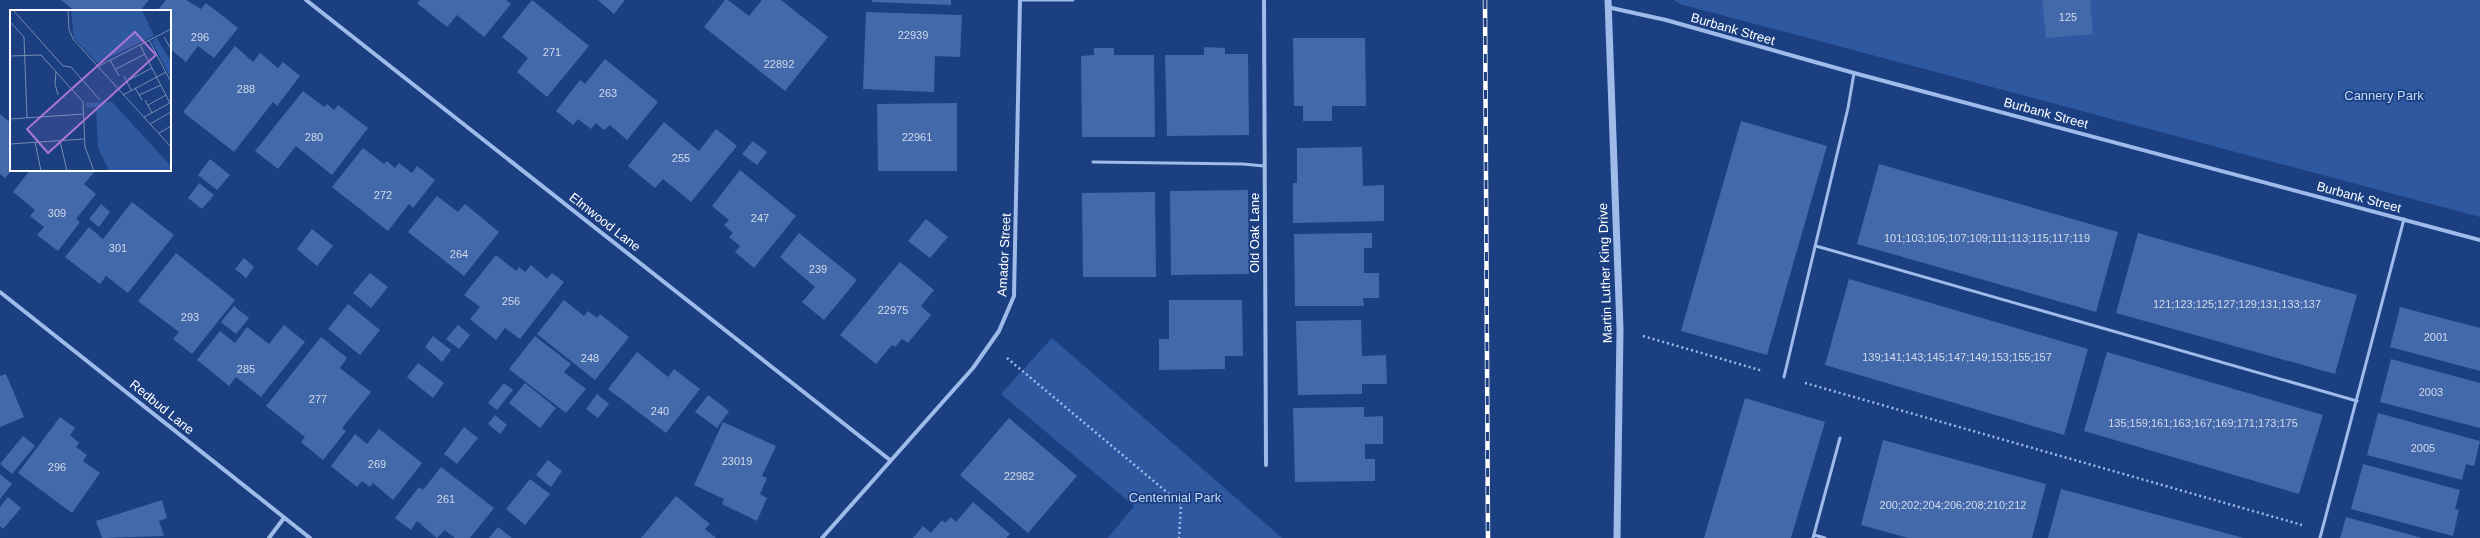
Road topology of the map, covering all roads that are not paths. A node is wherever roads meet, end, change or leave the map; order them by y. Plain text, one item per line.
1 (306, 0) edge
2 (1020, 0) edge
3 (1073, 0) edge
4 (1264, 0) edge
5 (1607, 4) edge
6 (1854, 73) junction
7 (1093, 162) dead end
8 (1264, 166) junction
9 (2404, 219) junction
10 (2480, 240) edge
11 (1816, 246) junction
12 (0, 292) edge
13 (1784, 377) road end
14 (2357, 401) junction
15 (1840, 438) dead end
16 (890, 460) junction
17 (1266, 465) dead end
18 (284, 518) junction
19 (1814, 537) edge
20 (269, 538) edge
21 (310, 538) edge
22 (822, 538) edge
23 (1617, 538) edge
24 (1825, 538) edge
25 (2320, 538) edge

1 - 16 street, Elmwood Lane
2 - 3 lane
2 - 16 street, Amador Street
4 - 8 street, Old Oak Lane
5 - 6 street, Burbank Street
5 - 23 street, Martin Luther King Drive
6 - 9 street, Burbank Street
6 - 11 lane
7 - 8 lane
8 - 17 street, Old Oak Lane
9 - 10 street, Burbank Street
9 - 14 lane
11 - 13 lane
11 - 14 lane
12 - 18 street, Redbud Lane
14 - 25 lane
15 - 19 lane
16 - 22 street, Amador Street
18 - 20 street
18 - 21 street, Redbud Lane
19 - 24 lane

